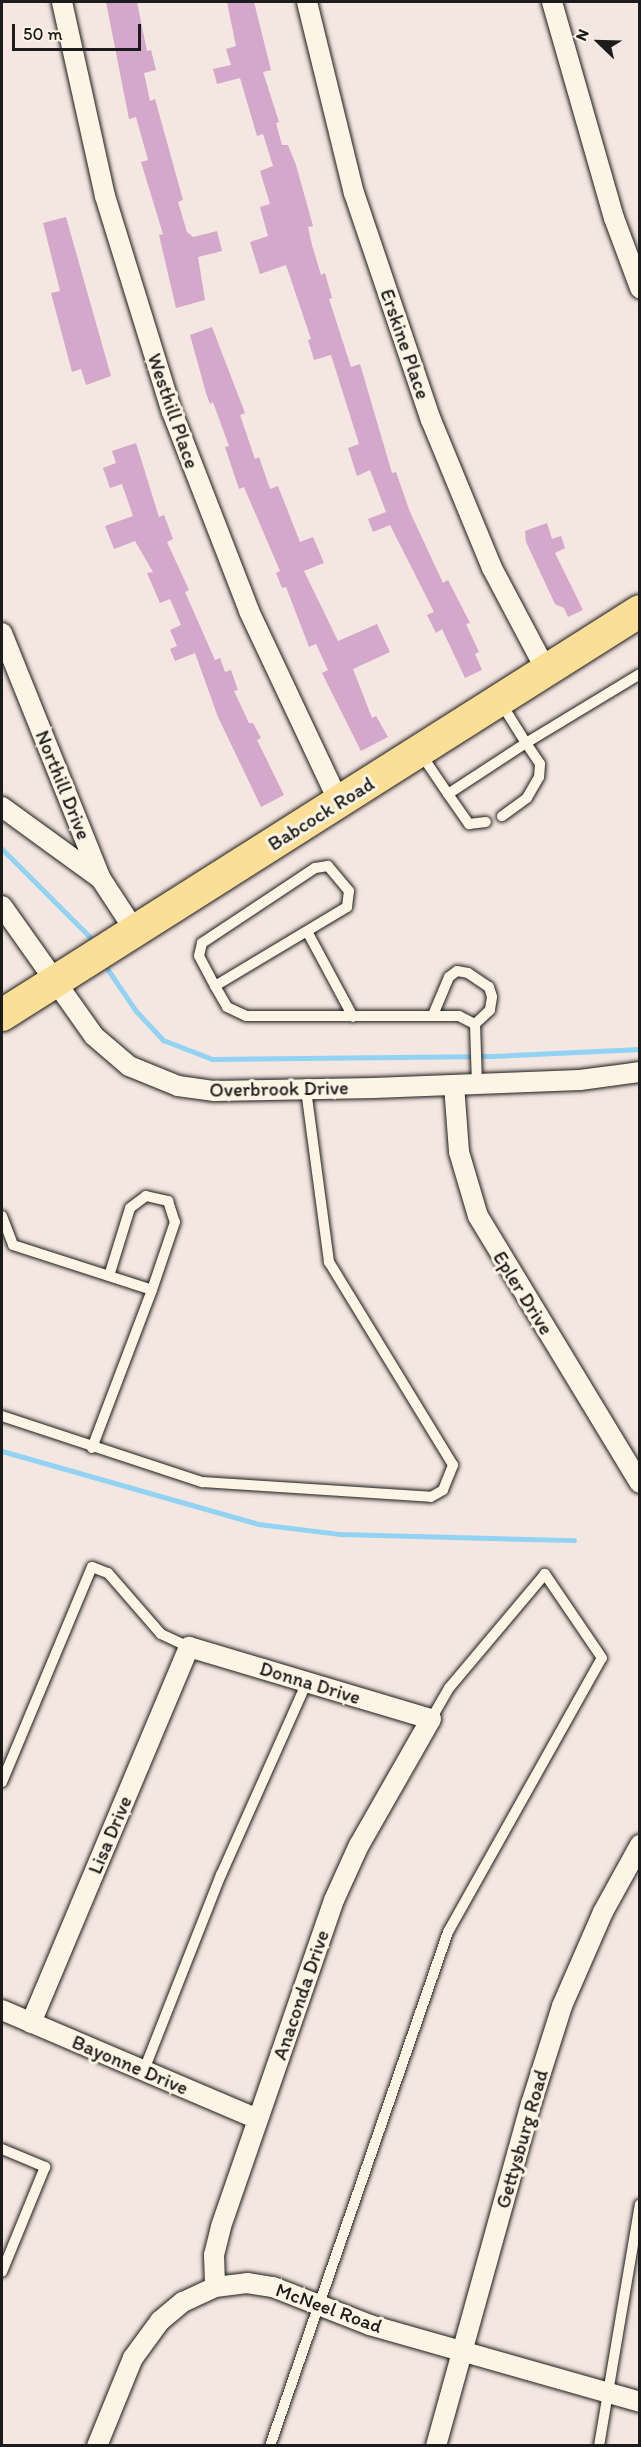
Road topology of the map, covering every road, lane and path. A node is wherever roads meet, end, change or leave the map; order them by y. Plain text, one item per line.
1 (62, 2) edge
2 (308, 2) edge
3 (552, 2) edge
4 (639, 288) edge
5 (639, 611) edge
6 (2, 633) edge
7 (546, 670) junction
8 (639, 674) edge
9 (500, 701) junction
10 (526, 743) junction
11 (420, 751) junction
12 (448, 794) junction
13 (339, 802) junction
14 (2, 807) edge
15 (502, 816) dead end
16 (486, 822) dead end
17 (101, 879) junction
18 (2, 906) edge
19 (135, 931) junction
20 (308, 933) junction
21 (55, 982) junction
22 (215, 986) junction
23 (2, 1015) edge
24 (433, 1015) junction
25 (353, 1017) junction
26 (476, 1029) junction
27 (639, 1072) edge
28 (477, 1076) junction
29 (454, 1085) junction
30 (306, 1089) junction
31 (2, 1216) edge
32 (109, 1276) junction
33 (152, 1290) junction
34 (2, 1416) edge
35 (92, 1448) junction
36 (639, 1484) edge
37 (189, 1647) junction
38 (307, 1682) junction
39 (431, 1719) junction
40 (2, 1782) edge
41 (639, 1845) edge
42 (2, 2010) edge
43 (31, 2023) junction
44 (144, 2070) junction
45 (258, 2119) junction
46 (2, 2149) edge
47 (639, 2204) edge
48 (2, 2271) edge
49 (215, 2287) junction
50 (320, 2305) junction
51 (464, 2351) junction
52 (608, 2393) junction
53 (639, 2402) edge
54 (97, 2445) edge
55 (270, 2445) edge
56 (436, 2445) edge
57 (599, 2445) edge

1 - 13 street, Westhill Place
2 - 7 street, Erskine Place
3 - 4 street
5 - 7 main road, Babcock Road
6 - 17 street, Northill Drive
7 - 9 main road, Babcock Road
8 - 10 lane
9 - 10 lane
9 - 11 main road, Babcock Road
10 - 12 lane
10 - 15 lane
11 - 12 lane
11 - 13 main road, Babcock Road
12 - 16 lane
13 - 19 main road, Babcock Road
14 - 17 street
17 - 19 street, Northill Drive
18 - 21 street, Overbrook Drive
19 - 21 main road, Babcock Road
20 - 22 lane
20 - 22 lane
20 - 25 lane
21 - 23 main road, Babcock Road
21 - 30 street, Overbrook Drive
22 - 25 lane
24 - 25 lane
24 - 26 lane
24 - 26 lane
26 - 28 lane
27 - 28 street, Overbrook Drive
28 - 29 street, Overbrook Drive
29 - 30 street, Overbrook Drive
29 - 36 street, Epler Drive
30 - 35 lane
31 - 32 lane
32 - 33 lane
32 - 33 lane
33 - 35 lane
34 - 35 lane
37 - 38 street, Donna Drive
37 - 40 lane
37 - 43 street, Lisa Drive
38 - 39 street, Donna Drive
38 - 44 lane
39 - 45 street, Anaconda Drive
39 - 50 lane
41 - 51 street, Gettysburg Road
42 - 43 street, Bayonne Drive
43 - 44 street, Bayonne Drive
44 - 45 street, Bayonne Drive
45 - 49 street, Anaconda Drive
46 - 48 lane
47 - 52 lane
49 - 50 street, McNeel Road
49 - 54 street, McNeel Road
50 - 51 street, McNeel Road
50 - 55 lane
51 - 52 street, McNeel Road
51 - 56 street, Gettysburg Road
52 - 53 street, McNeel Road
52 - 57 lane

